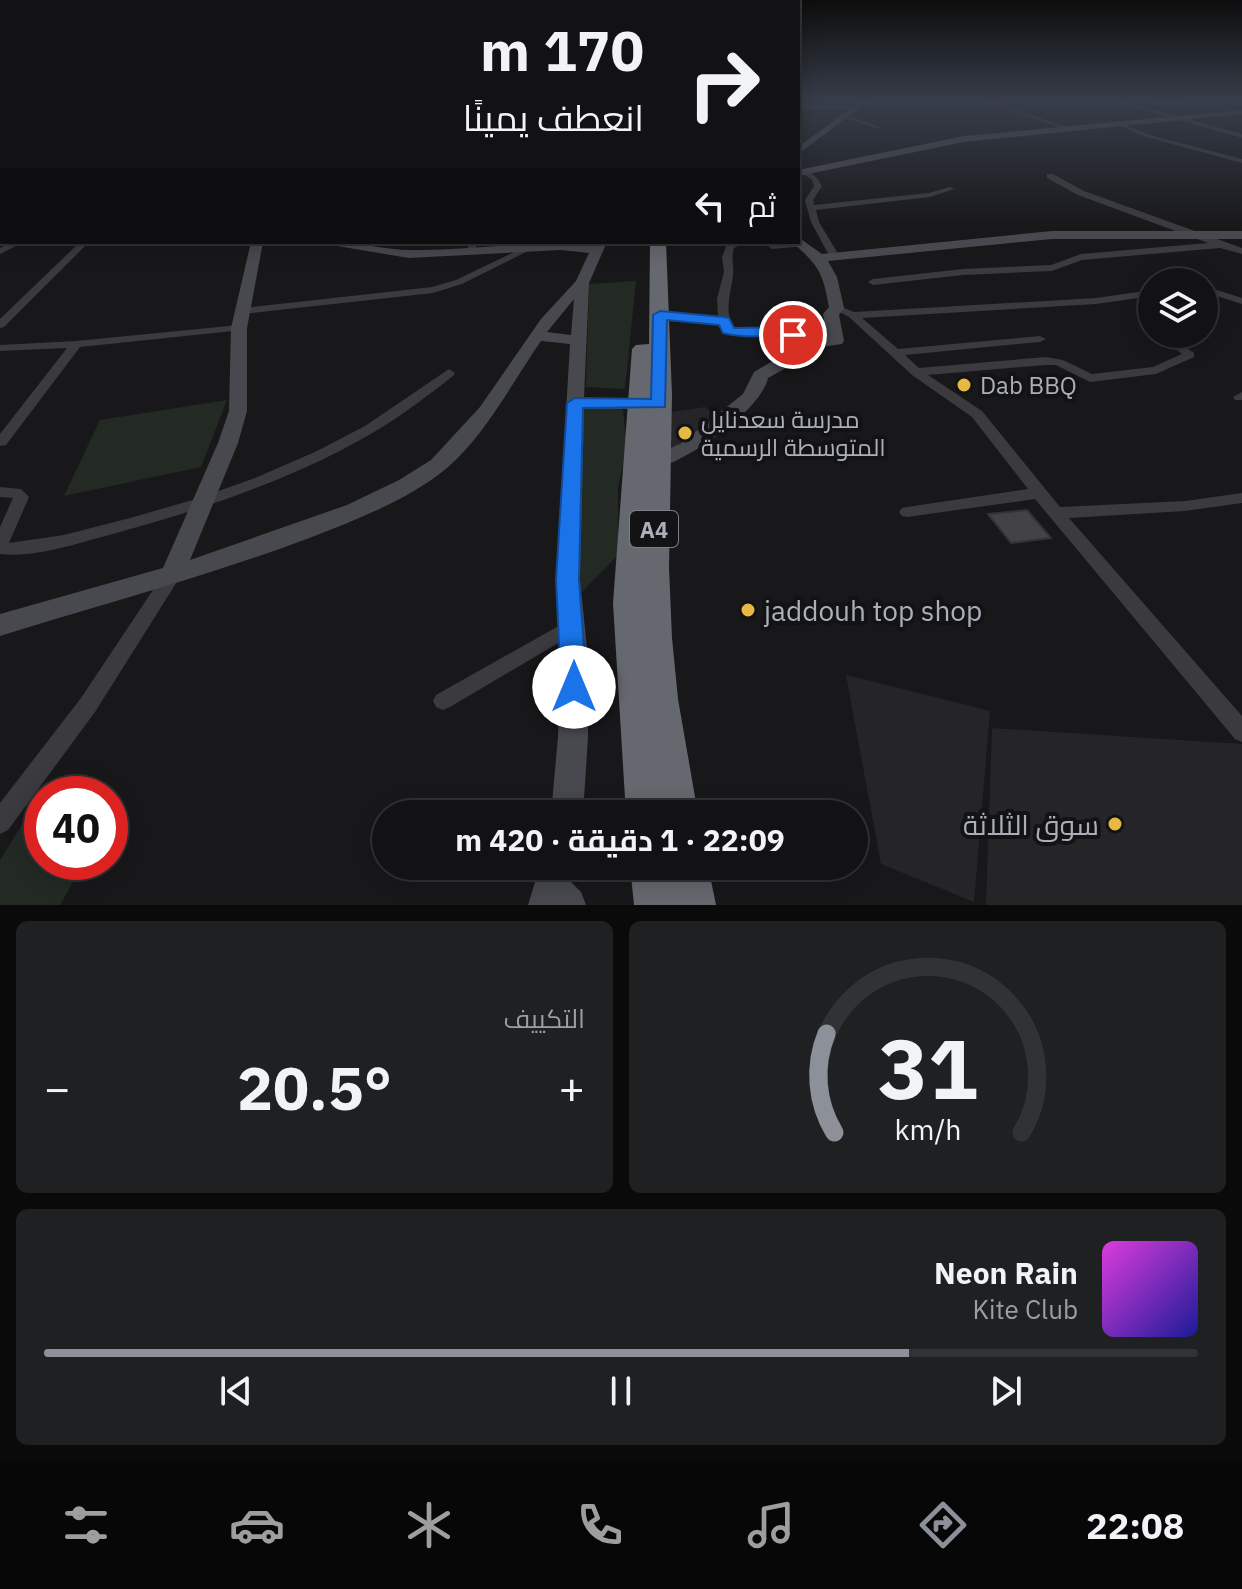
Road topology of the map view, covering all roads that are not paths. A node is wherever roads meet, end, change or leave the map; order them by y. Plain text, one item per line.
1 (807, 143) edge
2 (940, 143) edge
3 (1175, 143) edge
4 (800, 149) edge
5 (1242, 161) edge
6 (801, 172) edge
7 (1050, 176) dead end
8 (950, 189) dead end
9 (813, 211) junction
10 (800, 214) edge
11 (1242, 235) edge
12 (1201, 237) junction
13 (800, 243) edge
14 (83, 244) edge
15 (257, 244) edge
16 (348, 244) edge
17 (647, 244) edge
18 (658, 244) edge
19 (736, 244) edge
20 (791, 244) edge
21 (594, 245) edge
22 (1220, 245) junction
23 (772, 246) dead end
24 (472, 247) edge
25 (532, 247) junction
26 (1242, 251) edge
27 (828, 257) junction
28 (873, 282) dead end
29 (582, 283) junction
30 (1242, 291) edge
31 (1218, 293) edge
32 (1138, 295) edge
33 (1223, 295) junction
34 (1242, 301) edge
35 (837, 308) junction
36 (660, 315) junction
37 (853, 315) junction
38 (241, 319) junction
39 (724, 321) junction
40 (0, 325) edge
41 (537, 336) junction
42 (1040, 339) dead end
43 (578, 340) junction
44 (76, 344) junction
45 (797, 346) junction
46 (0, 348) edge
47 (1181, 348) edge
48 (894, 353) junction
49 (916, 372) junction
50 (449, 373) dead end
51 (576, 398) junction
52 (650, 399) junction
53 (1, 442) edge
54 (656, 462) junction
55 (0, 492) edge
56 (1039, 493) junction
57 (1242, 498) edge
58 (202, 503) junction
59 (907, 512) dead end
60 (1056, 513) junction
61 (0, 547) edge
62 (171, 577) junction
63 (0, 625) edge
64 (571, 627) junction
65 (443, 701) dead end
66 (1242, 732) edge
67 (568, 800) edge
68 (646, 800) edge
69 (675, 800) edge
70 (0, 822) edge
71 (655, 880) edge
72 (688, 880) edge
73 (658, 905) edge
74 (692, 905) edge

1 - 4 street
2 - 6 street
3 - 5 street
6 - 9 street
7 - 12 street
8 - 9 street
9 - 10 street
9 - 27 street
11 - 12 street
12 - 22 street
12 - 27 street
13 - 27 street
14 - 40 street
15 - 38 street
16 - 24 street
17 - 52 highway, A4
18 - 36 highway, A4
19 - 39 street
20 - 23 street
21 - 25 street
21 - 29 street
22 - 26 street
22 - 28 street
24 - 25 street
25 - 38 street
27 - 35 street
29 - 41 street
29 - 43 street
30 - 33 street
31 - 33 street
32 - 37 street
33 - 34 street
35 - 37 street
35 - 45 street
36 - 39 street
36 - 52 highway, A4
37 - 48 street
38 - 44 street
38 - 58 street
39 - 45 street
41 - 43 street
41 - 62 street
42 - 48 street
43 - 51 street
44 - 46 street
44 - 53 street
45 - 54 street
47 - 49 street
48 - 49 street
49 - 56 street
50 - 58 street
51 - 52 street
51 - 64 street
52 - 54 highway, A4
52 - 68 highway, A4
54 - 69 highway, A4
55 - 61 street
56 - 59 street
56 - 60 street
57 - 60 street
58 - 61 street
58 - 62 street
60 - 66 street
62 - 63 street
62 - 70 street
64 - 65 street
64 - 67 street
71 - 73 highway
72 - 74 highway

